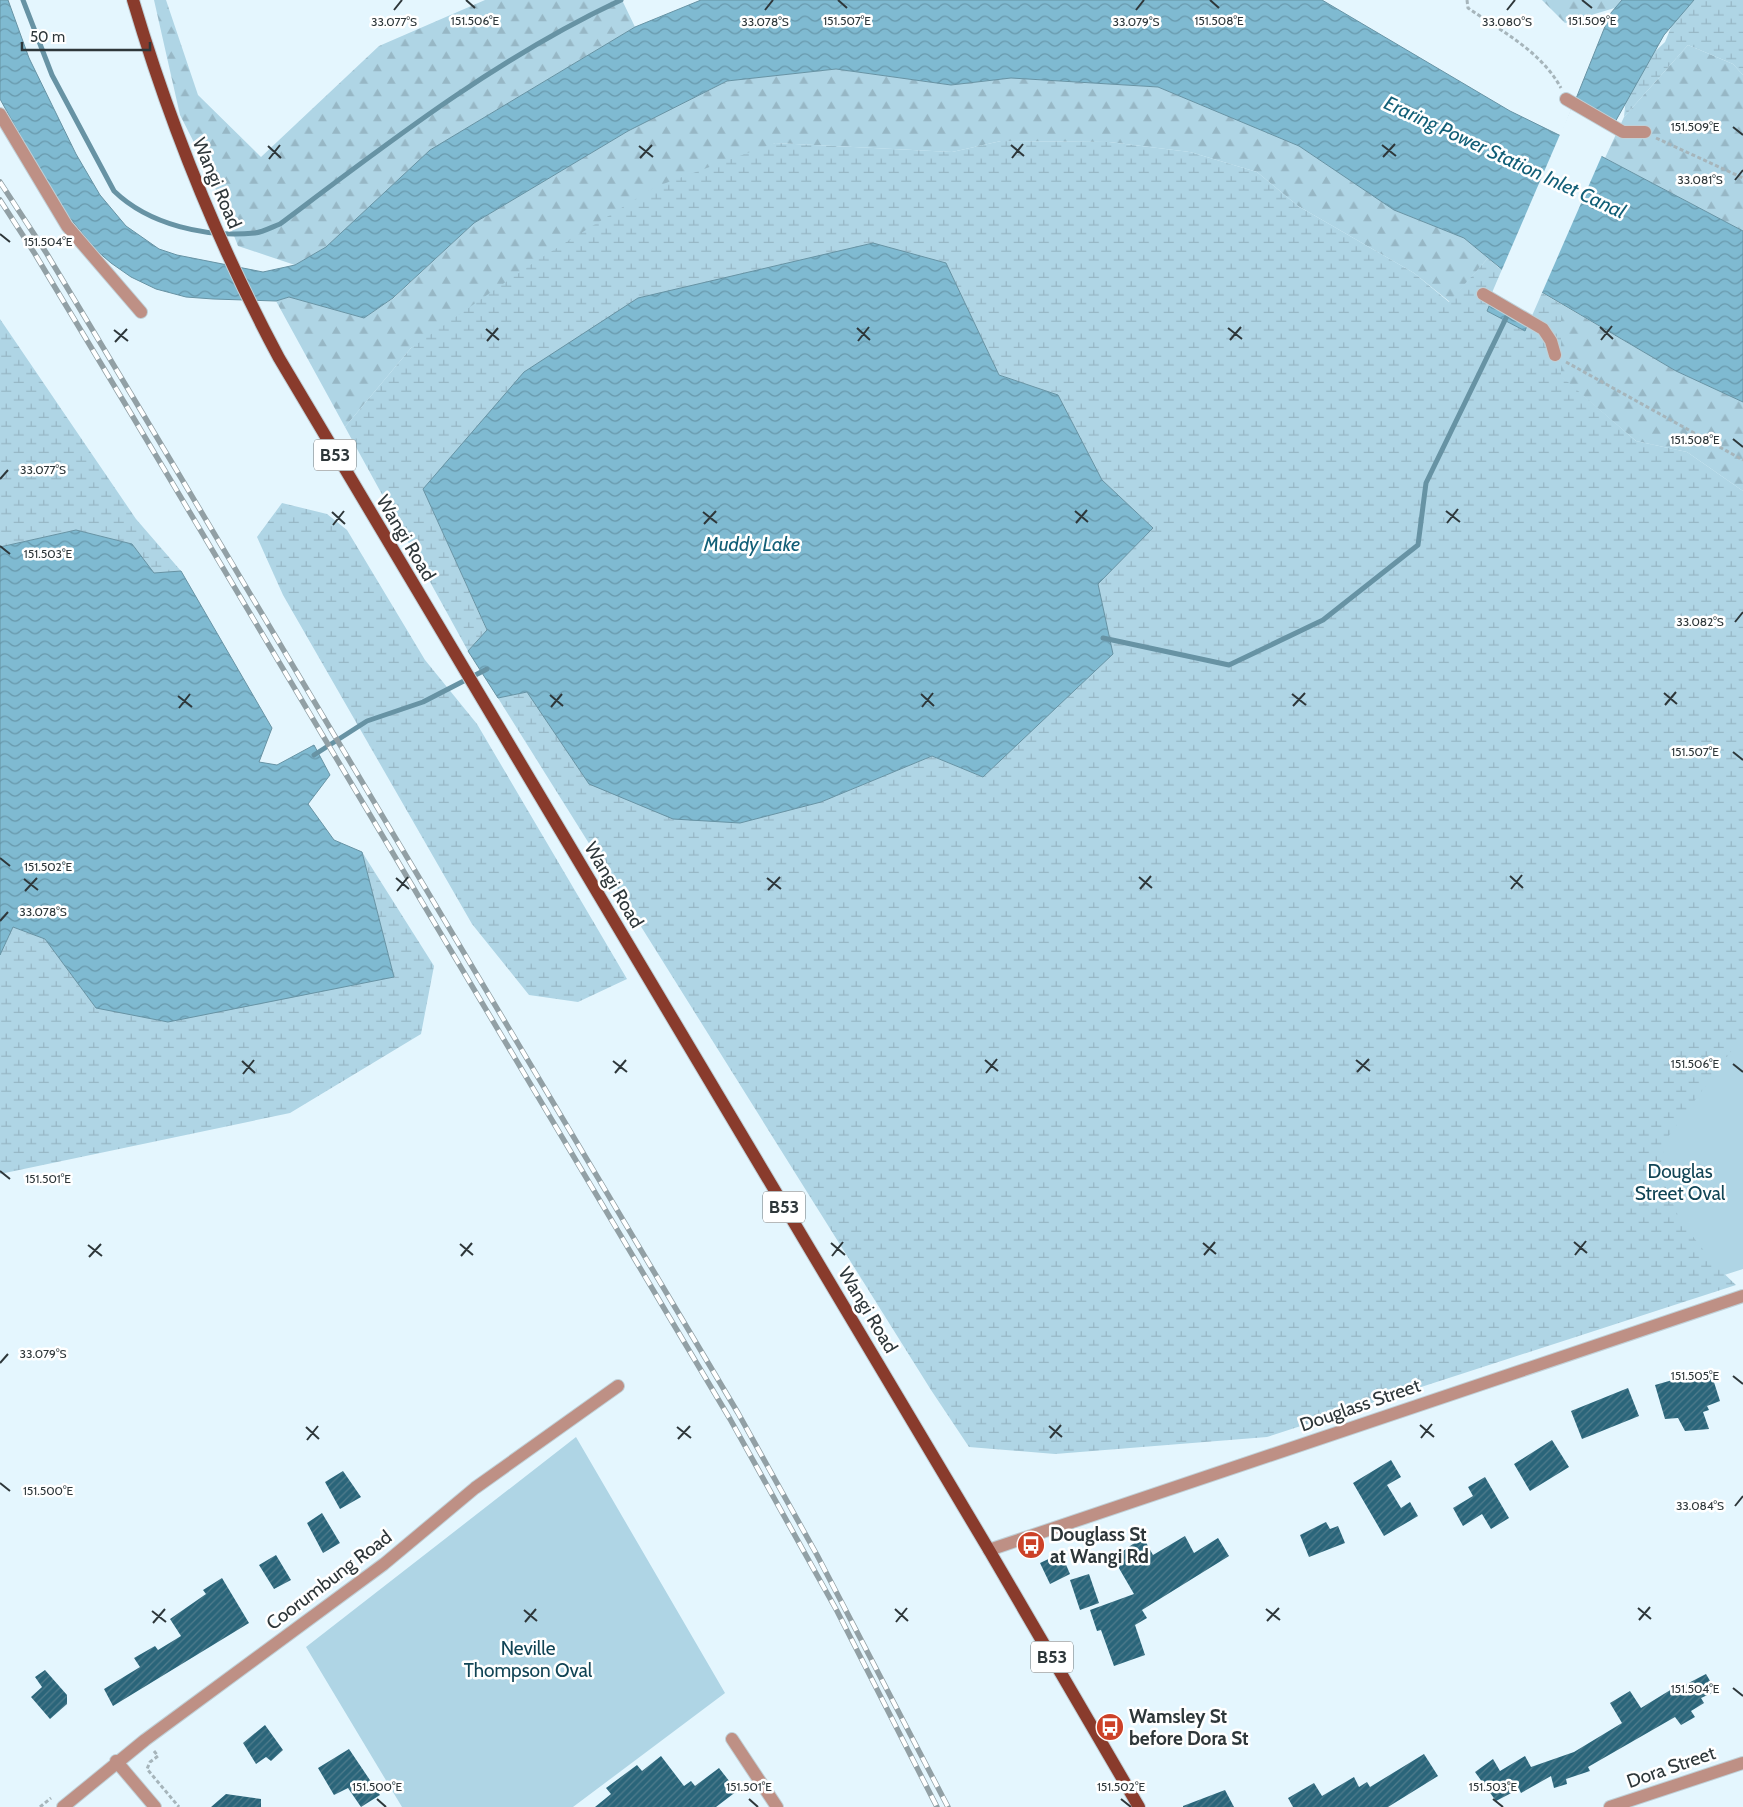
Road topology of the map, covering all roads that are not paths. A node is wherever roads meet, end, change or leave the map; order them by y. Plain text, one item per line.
1 (133, 0) edge
2 (1566, 99) road end
3 (0, 114) edge
4 (1644, 132) road end
5 (1483, 294) dead end
6 (141, 312) dead end
7 (1555, 355) road end
8 (1743, 1296) edge
9 (618, 1386) dead end
10 (989, 1550) junction
11 (732, 1739) dead end
12 (116, 1761) junction
13 (1743, 1762) edge
14 (1116, 1764) junction
15 (63, 1807) edge
16 (156, 1807) edge
17 (777, 1807) edge
18 (1130, 1807) edge
19 (1139, 1807) edge
20 (1610, 1807) edge

1 - 10 main road, Wangi Road / B53
2 - 4 street
3 - 6 street
5 - 7 street
8 - 10 street, Douglass Street
9 - 12 street, Coorumbung Road
10 - 14 main road, Wangi Road / B53
11 - 17 street
12 - 15 street, Coorumbung Road
12 - 16 street
13 - 20 street, Dora Street
14 - 18 main road, B53
14 - 19 main road, B53

